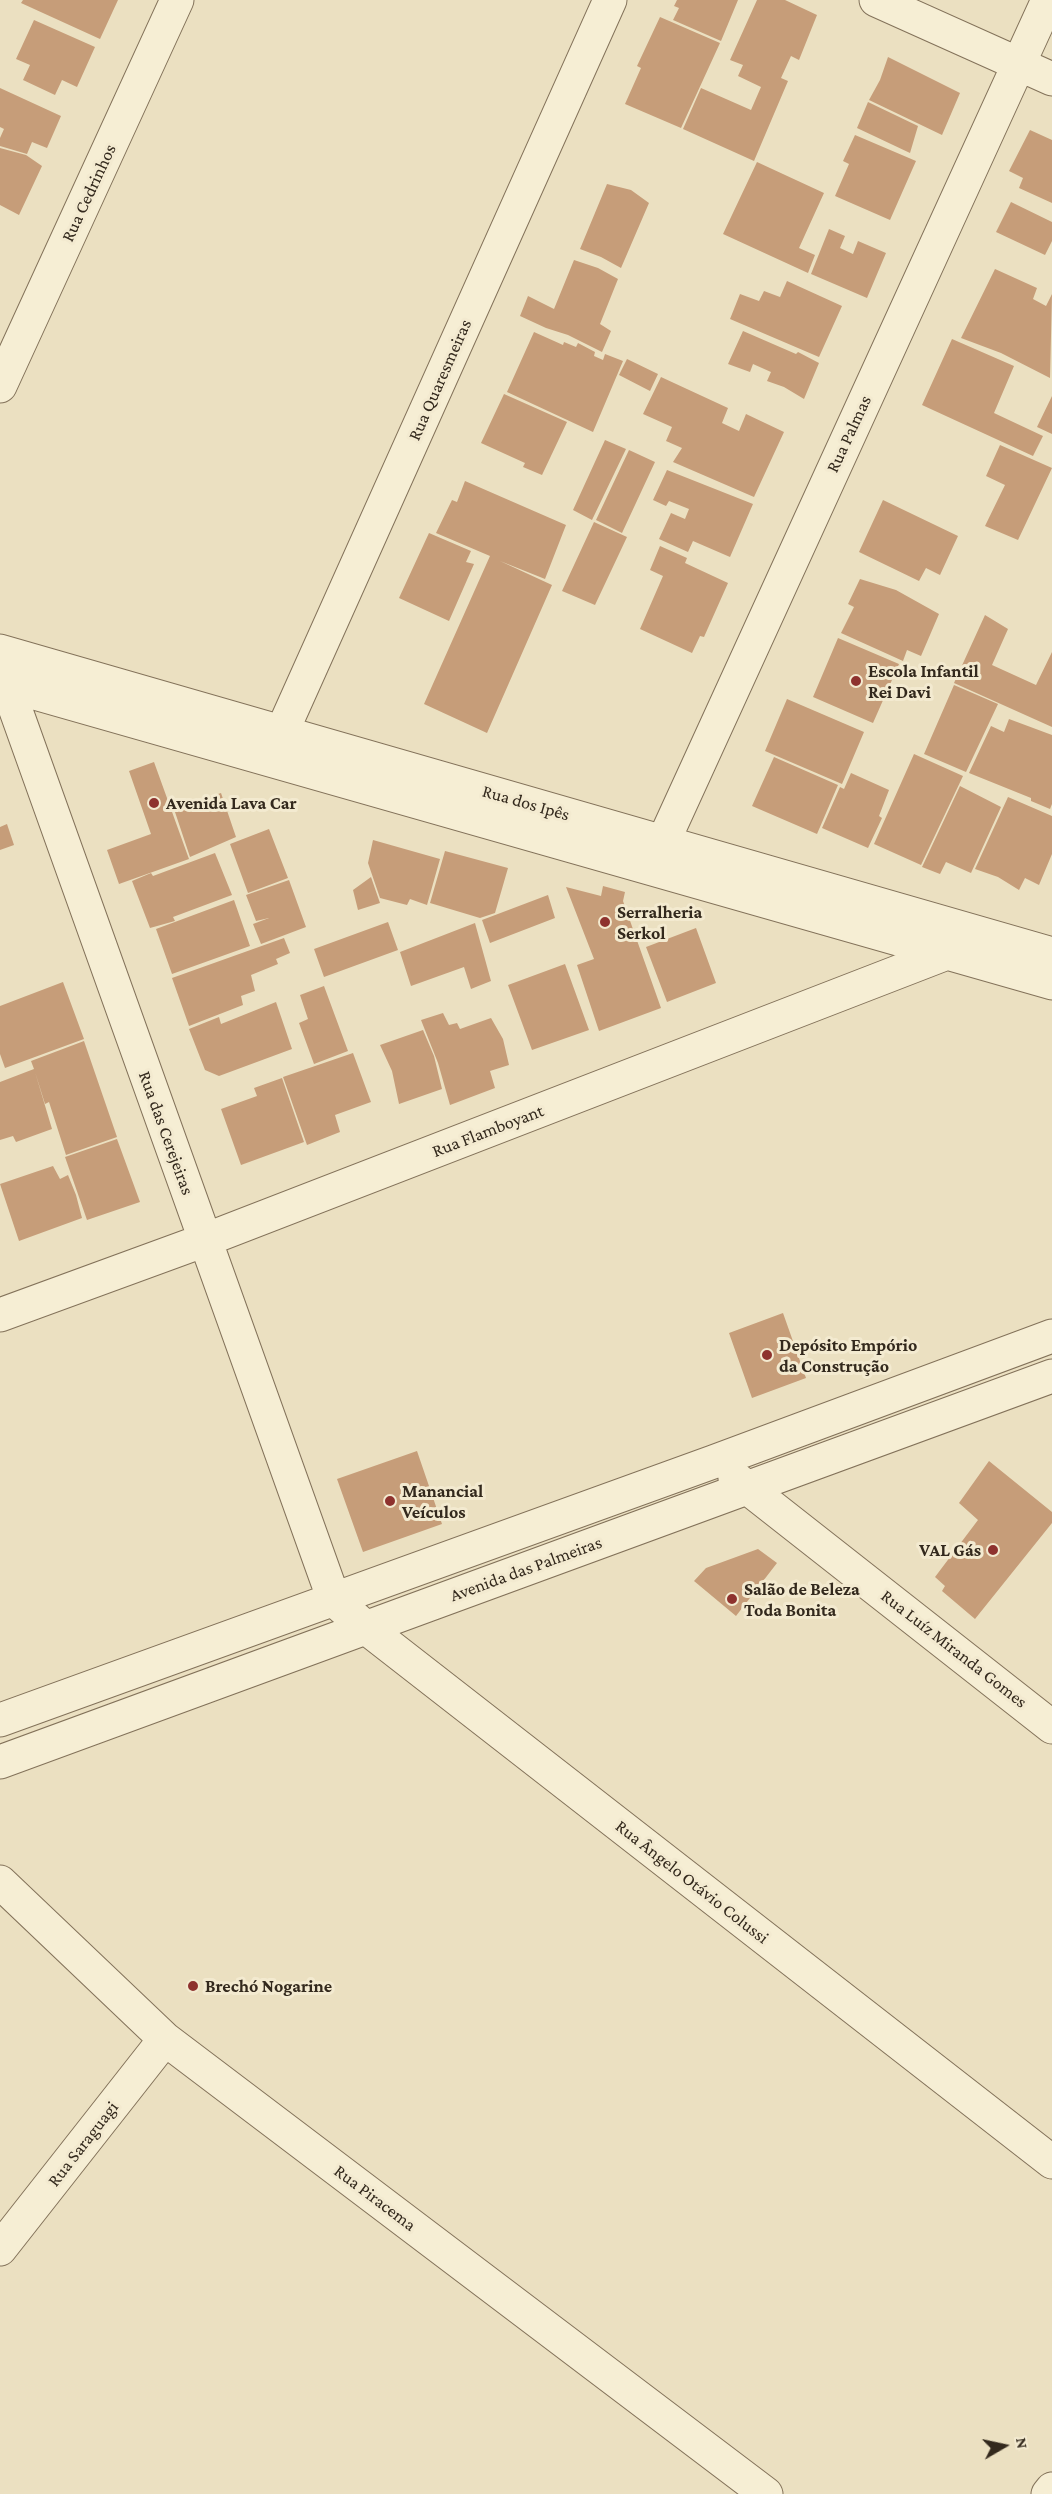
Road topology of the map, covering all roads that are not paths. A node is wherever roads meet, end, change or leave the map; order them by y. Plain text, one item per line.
1 (177, 0) edge
2 (610, 0) edge
3 (876, 0) edge
4 (1048, 0) edge
5 (1019, 64) junction
6 (1052, 79) edge
7 (0, 386) edge
8 (0, 651) edge
9 (2, 678) edge
10 (275, 746) junction
11 (657, 855) junction
12 (951, 940) junction
13 (1048, 962) edge
14 (205, 1240) junction
15 (0, 1315) edge
16 (1052, 1336) edge
17 (1052, 1376) edge
18 (713, 1462) junction
19 (748, 1487) junction
20 (334, 1600) junction
21 (365, 1628) junction
22 (0, 1720) edge
23 (1052, 1726) edge
24 (0, 1762) edge
25 (0, 1882) edge
26 (165, 2039) junction
27 (1052, 2162) edge
28 (0, 2249) edge
29 (1052, 2489) edge
30 (766, 2494) edge
31 (1048, 2494) edge

1 - 7 street, Rua Cedrinhos
2 - 10 street, Rua Quaresmeiras
3 - 5 street
4 - 5 street, Rua Palmas
5 - 6 street
5 - 11 street, Rua Palmas
8 - 10 street, Rua dos Ipês
9 - 10 street, Rua dos Ipês
9 - 14 street, Rua das Cerejeiras
10 - 11 street, Rua dos Ipês
11 - 12 street, Rua dos Ipês
12 - 13 street, Rua dos Ipês
12 - 14 street, Rua Flamboyant
14 - 15 street, Rua Flamboyant
14 - 20 street, Rua das Cerejeiras
16 - 18 street, Avenida das Palmeiras
17 - 19 street, Avenida das Palmeiras
18 - 19 street, Rua Luíz Miranda Gomes
18 - 20 street, Avenida das Palmeiras
19 - 21 street, Avenida das Palmeiras
19 - 23 street, Rua Luíz Miranda Gomes
20 - 21 street, Rua Ângelo Otávio Colussi
20 - 22 street, Avenida das Palmeiras
21 - 24 street, Avenida das Palmeiras
21 - 27 street, Rua Ângelo Otávio Colussi
25 - 26 street, Rua Piracema
26 - 28 street, Rua Saraguagi
26 - 30 street, Rua Piracema
29 - 31 street

